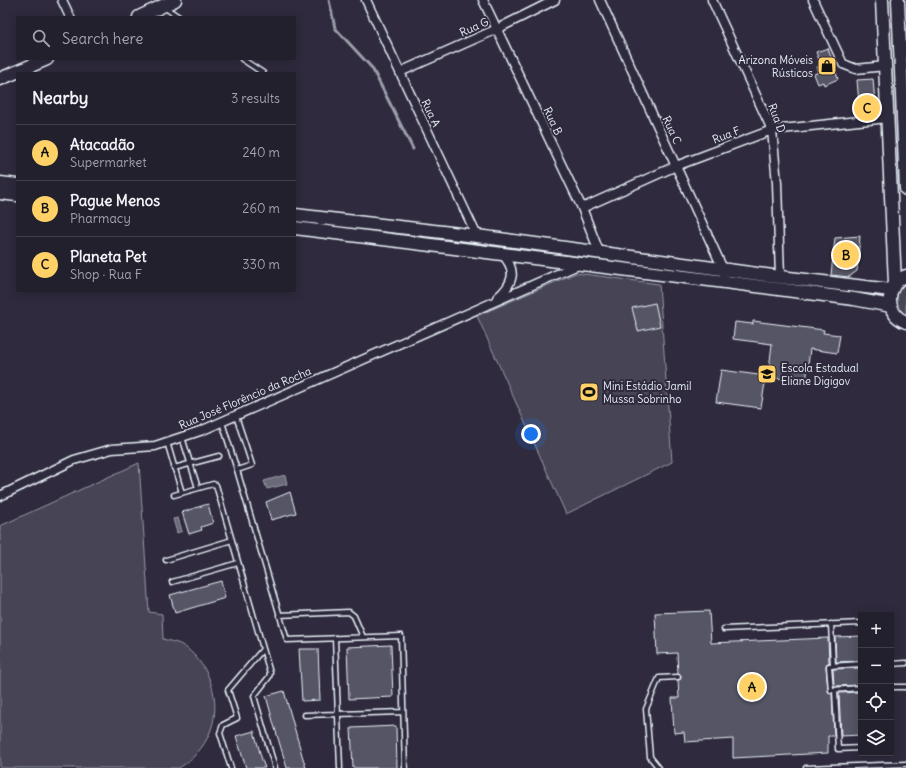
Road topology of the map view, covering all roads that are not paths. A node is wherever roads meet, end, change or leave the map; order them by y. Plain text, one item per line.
1 (62, 0) edge
2 (175, 0) edge
3 (366, 0) edge
4 (483, 0) edge
5 (555, 0) edge
6 (600, 0) edge
7 (712, 0) edge
8 (813, 0) edge
9 (882, 0) edge
10 (898, 0) edge
11 (162, 6) junction
12 (70, 16) edge
13 (141, 16) edge
14 (177, 16) edge
15 (497, 29) junction
16 (45, 60) edge
17 (244, 60) edge
18 (903, 60) edge
19 (885, 66) junction
20 (16, 72) edge
21 (16, 72) edge
22 (262, 72) edge
23 (400, 72) junction
24 (0, 79) edge
25 (888, 118) junction
26 (772, 130) junction
27 (676, 166) junction
28 (0, 183) edge
29 (16, 185) edge
30 (906, 189) edge
31 (0, 193) edge
32 (16, 195) edge
33 (582, 208) junction
34 (296, 216) edge
35 (296, 228) edge
36 (477, 236) junction
37 (501, 253) junction
38 (600, 254) junction
39 (581, 263) junction
40 (723, 269) junction
41 (906, 276) edge
42 (780, 278) junction
43 (893, 286) junction
44 (494, 302) junction
45 (891, 306) junction
46 (902, 319) edge
47 (906, 331) edge
48 (236, 416) junction
49 (222, 422) junction
50 (182, 437) junction
51 (167, 442) junction
52 (219, 456) dead end
53 (190, 463) junction
54 (174, 468) junction
55 (237, 470) junction
56 (198, 488) junction
57 (182, 493) junction
58 (174, 495) dead end
59 (0, 496) edge
60 (232, 540) junction
61 (166, 560) dead end
62 (238, 563) junction
63 (172, 582) dead end
64 (279, 615) junction
65 (858, 623) edge
66 (831, 624) junction
67 (724, 629) dead end
68 (363, 637) junction
69 (335, 638) junction
70 (263, 649) junction
71 (906, 663) edge
72 (858, 664) edge
73 (894, 664) edge
74 (833, 666) junction
75 (678, 677) dead end
76 (894, 687) edge
77 (906, 687) edge
78 (858, 688) edge
79 (835, 690) junction
80 (403, 712) junction
81 (338, 714) junction
82 (305, 715) dead end
83 (858, 748) edge
84 (906, 764) edge
85 (231, 768) edge
86 (275, 768) edge
87 (340, 768) edge
88 (405, 768) edge
89 (659, 768) edge
90 (806, 768) edge

1 - 12 street
2 - 11 main road
3 - 23 street, Rua A
4 - 15 street, Rua B
5 - 15 street, Rua G
6 - 27 street, Rua C
7 - 26 street, Rua D
8 - 19 street
9 - 19 main road
10 - 18 main road
11 - 13 main road
11 - 14 lane
15 - 23 street, Rua G
15 - 33 street, Rua B
16 - 20 main road
17 - 22 lane
18 - 30 main road
19 - 25 main road
21 - 24 main road
23 - 36 street, Rua A
25 - 26 street, Rua F
25 - 43 main road
26 - 27 street, Rua F
26 - 42 street, Rua D
27 - 33 street, Rua F
27 - 40 street, Rua C
28 - 29 main road
31 - 32 main road
33 - 38 street, Rua B
34 - 36 main road
35 - 37 main road
36 - 38 main road
37 - 39 main road
37 - 44 street, Rua José Florêncio da Rocha
38 - 40 main road
39 - 44 street, Rua José Florêncio da Rocha
39 - 45 main road
40 - 42 main road
41 - 43 main road
42 - 43 main road
43 - 45 main road
44 - 48 street, Rua José Florêncio da Rocha
45 - 46 main road
46 - 47 main road
48 - 49 street, Rua José Florêncio da Rocha
48 - 55 lane
49 - 50 street, Rua José Florêncio da Rocha
49 - 55 lane
50 - 51 street, Rua José Florêncio da Rocha
50 - 53 lane
51 - 54 lane
51 - 59 street, Rua José Florêncio da Rocha
52 - 53 lane
53 - 54 lane
53 - 56 lane
54 - 57 lane
55 - 64 lane
56 - 57 lane
56 - 60 lane
57 - 58 lane
60 - 61 lane
60 - 62 lane
62 - 63 lane
62 - 70 lane
64 - 68 lane
64 - 69 lane
65 - 66 lane
66 - 67 lane
66 - 74 lane
68 - 69 lane
68 - 80 lane
69 - 81 lane
70 - 85 lane
70 - 86 lane
71 - 73 lane
72 - 74 lane
74 - 79 lane
75 - 89 lane
76 - 77 lane
78 - 79 lane
79 - 83 lane
80 - 81 lane
80 - 88 lane
81 - 82 lane
81 - 87 lane
84 - 90 lane

